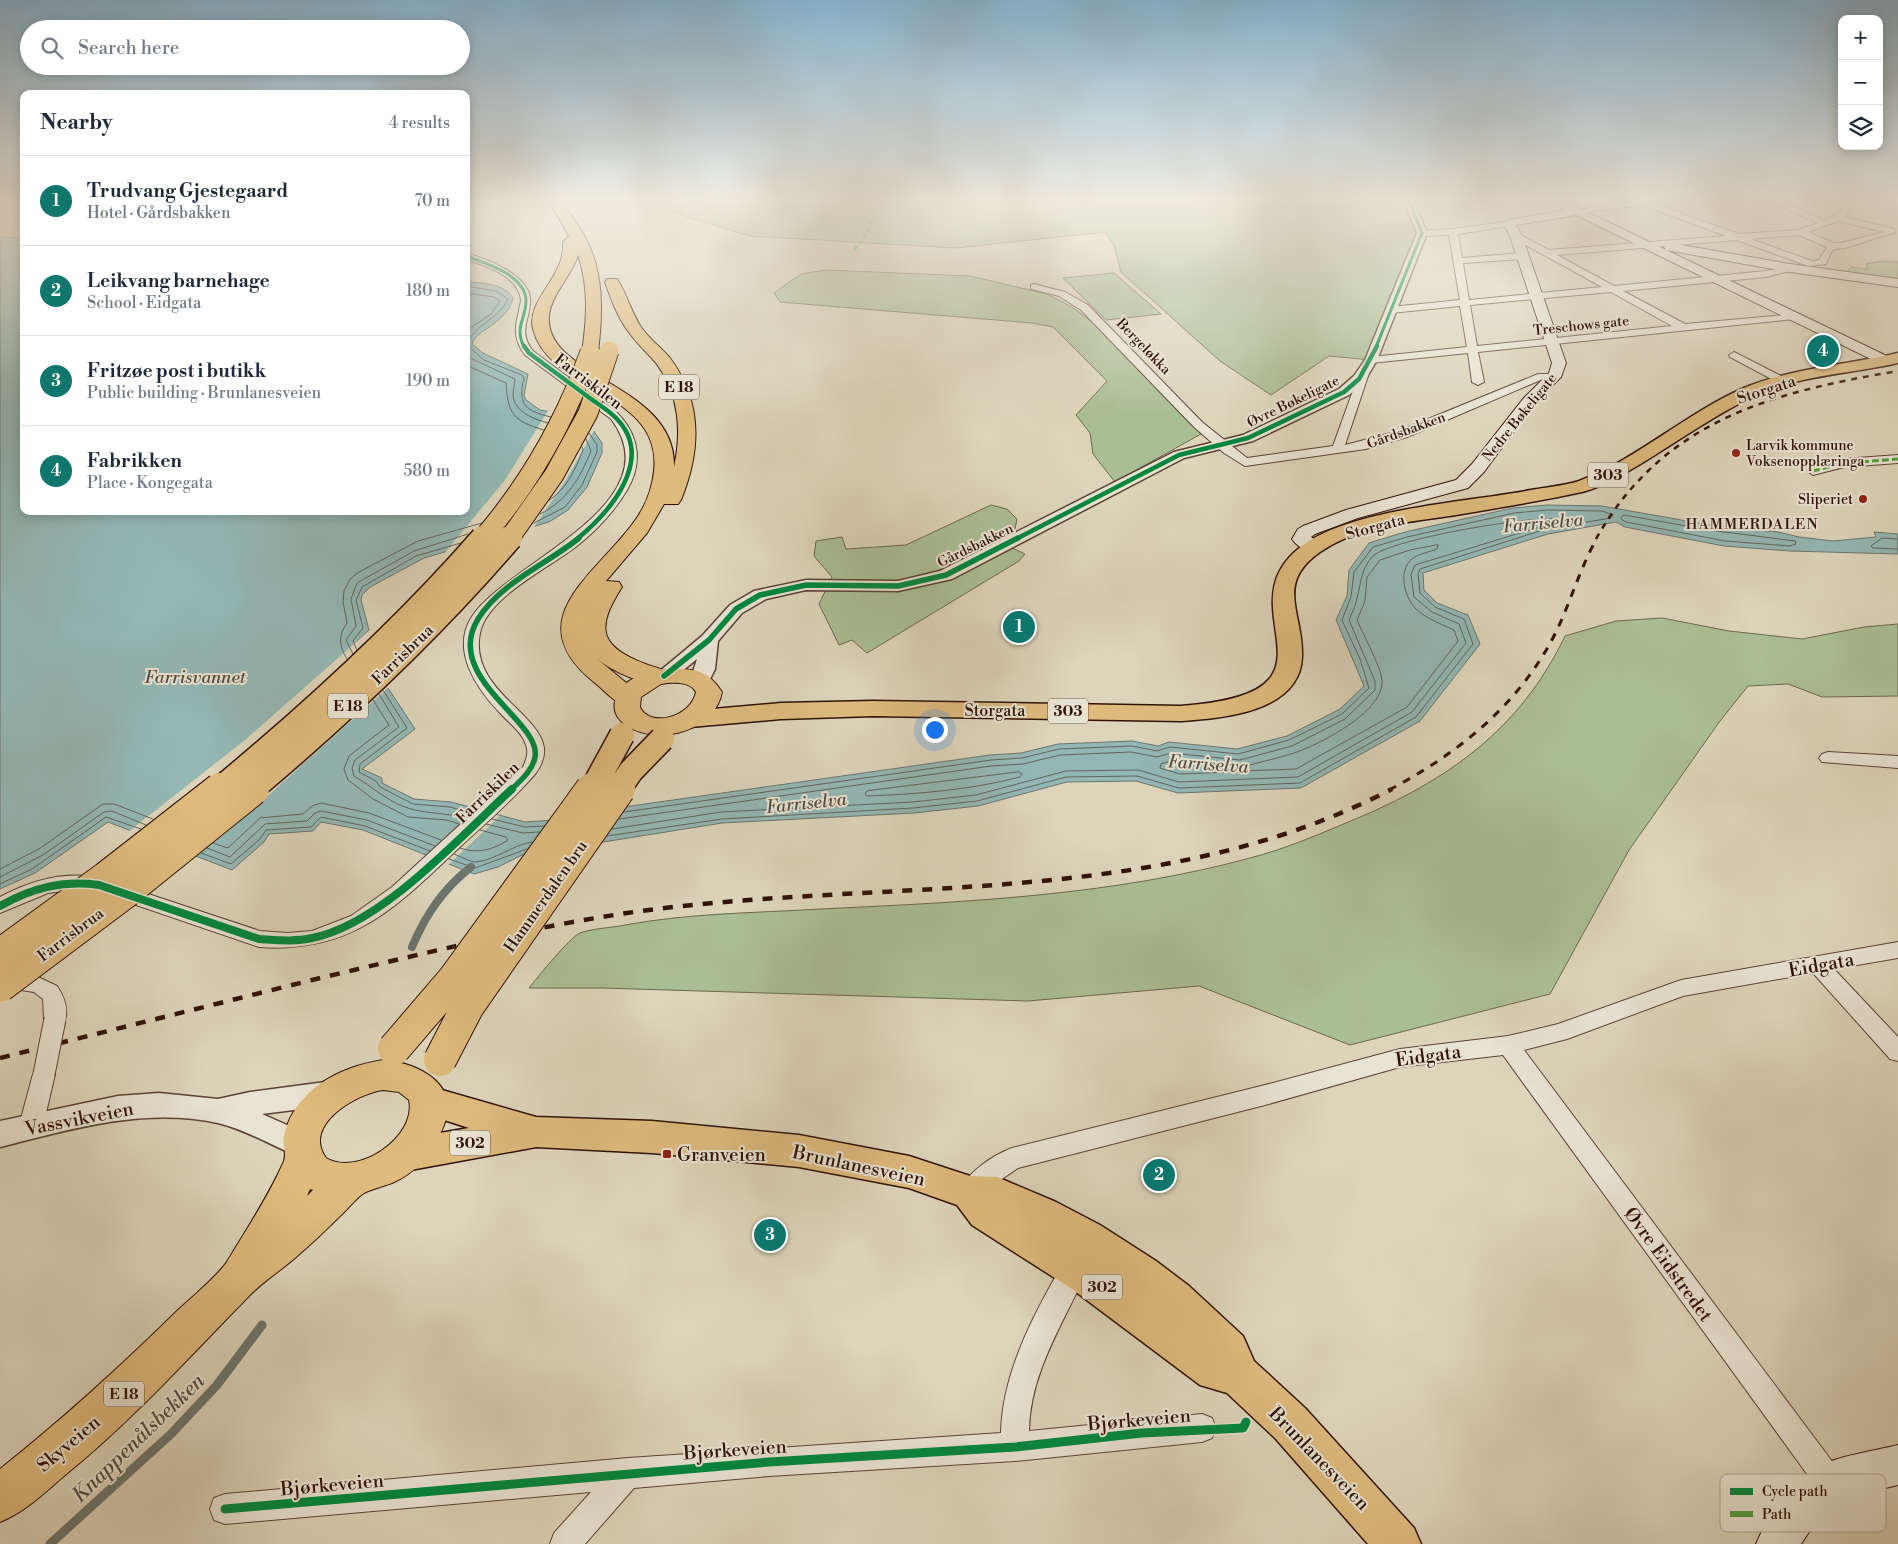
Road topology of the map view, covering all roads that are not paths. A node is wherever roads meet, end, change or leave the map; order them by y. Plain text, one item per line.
1 (503, 271) edge
2 (564, 271) edge
3 (591, 271) edge
4 (1407, 271) edge
5 (1461, 271) edge
6 (1528, 271) edge
7 (1581, 271) edge
8 (1700, 271) edge
9 (1778, 271) edge
10 (1828, 271) edge
11 (1717, 279) junction
12 (1898, 283) edge
13 (1034, 287) dead end
14 (1613, 289) junction
15 (1537, 296) junction
16 (1466, 303) junction
17 (1391, 310) junction
18 (1794, 316) junction
19 (1684, 328) junction
20 (1552, 341) junction
21 (606, 342) junction
22 (1472, 351) junction
23 (1734, 355) dead end
24 (1371, 360) junction
25 (1894, 360) edge
26 (1364, 373) junction
27 (1553, 377) junction
28 (1783, 381) junction
29 (1478, 382) dead end
30 (1220, 445) junction
31 (1338, 448) junction
32 (1898, 459) edge
33 (1813, 471) dead end
34 (1314, 548) junction
35 (709, 640) junction
36 (661, 676) junction
37 (716, 696) junction
38 (626, 716) junction
39 (677, 727) junction
40 (1828, 758) dead end
41 (1898, 762) edge
42 (0, 906) edge
43 (1898, 950) edge
44 (0, 955) edge
45 (1818, 965) junction
46 (0, 980) edge
47 (0, 986) edge
48 (1508, 1045) junction
49 (1898, 1052) edge
50 (344, 1088) junction
51 (426, 1097) junction
52 (218, 1111) junction
53 (31, 1126) junction
54 (536, 1132) junction
55 (0, 1134) edge
56 (303, 1152) junction
57 (405, 1155) junction
58 (353, 1179) junction
59 (970, 1193) junction
60 (1083, 1255) junction
61 (239, 1278) junction
62 (1202, 1428) dead end
63 (1015, 1447) junction
64 (1898, 1464) edge
65 (628, 1473) junction
66 (1824, 1474) edge
67 (1860, 1474) edge
68 (0, 1499) edge
69 (225, 1509) dead end
70 (1785, 1532) edge
71 (565, 1544) edge
72 (1398, 1544) edge
73 (1777, 1544) edge

1 - 42 street, Farriskilen
2 - 38 highway, E 18
3 - 21 highway, E 18
4 - 17 street, Øvre Bøkeligate
5 - 16 street
6 - 15 main road, Nedre Bøkeligate
7 - 14 street
8 - 11 main road
9 - 11 street
10 - 12 main road
11 - 14 street
11 - 18 main road
13 - 30 street, Bergeløkka
14 - 15 street
14 - 19 street
15 - 16 street
15 - 20 main road, Nedre Bøkeligate
16 - 17 street
16 - 22 street
17 - 24 street, Øvre Bøkeligate
18 - 19 street, Treschows gate
18 - 25 main road
19 - 20 street, Treschows gate
20 - 22 street, Treschows gate
20 - 27 main road, Nedre Bøkeligate
21 - 36 highway, E 18
21 - 44 highway, Farrisbrua / E 18, bridge
21 - 47 highway, Farrisbrua / E 18, bridge
22 - 24 street, Treschows gate
22 - 29 street
23 - 28 street
24 - 26 street, Øvre Bøkeligate
25 - 28 main road, Storgata / 303
26 - 30 street, Øvre Bøkeligate
26 - 31 street, Øvre Bøkeligate
27 - 31 street, Gårdsbakken
27 - 34 main road, Nedre Bøkeligate
28 - 34 main road, Storgata / 303
30 - 31 street, Gårdsbakken
30 - 35 street, Gårdsbakken
32 - 33 street
34 - 37 main road, Storgata / 303
35 - 36 street, Gårdsbakken
35 - 37 street
36 - 37 highway, E 18
36 - 38 highway, E 18
37 - 39 highway, E 18
38 - 39 highway, E 18
38 - 50 highway, Hammerdalen bru / E 18, bridge
39 - 51 highway, Hammerdalen bru / E 18, bridge
40 - 41 street
43 - 45 street, Eidgata
45 - 48 street, Eidgata
45 - 49 street
46 - 53 street, bridge
48 - 59 street, Eidgata
48 - 66 street, Øvre Eidstredet
50 - 51 highway
50 - 52 street, Vassvikveien
50 - 56 highway, E 18
51 - 54 main road, Brunlanesveien / 302
51 - 57 highway, E 18
52 - 53 street, Vassvikveien
52 - 56 street, Vassvikveien
53 - 55 street, Vassvikveien
54 - 57 main road, Brunlanesveien / 302
54 - 59 main road, Brunlanesveien / 302
56 - 58 highway, E 18
56 - 61 highway, Skyveien / E 18
57 - 58 highway, E 18
58 - 61 highway, Skyveien / E 18
59 - 60 main road, Brunlanesveien / 302
60 - 63 street
60 - 72 main road, Brunlanesveien / 302
61 - 68 highway, Skyveien / E 18
62 - 63 street, Bjørkeveien
63 - 65 street, Bjørkeveien
64 - 67 main road
65 - 69 street, Bjørkeveien
65 - 71 street
70 - 73 main road

